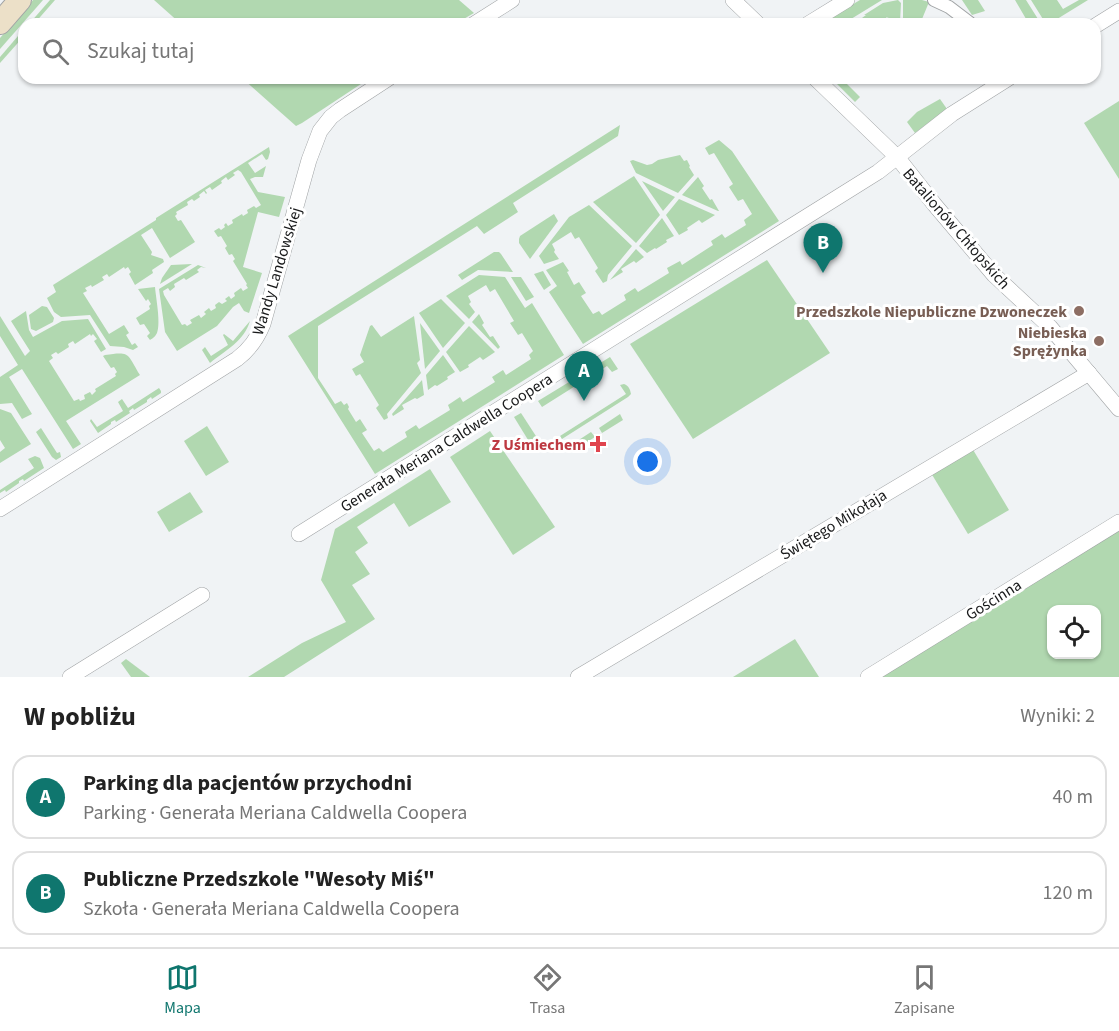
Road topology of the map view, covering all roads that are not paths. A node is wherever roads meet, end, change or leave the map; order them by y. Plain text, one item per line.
1 (20, 0) edge
2 (512, 0) edge
3 (733, 0) edge
4 (847, 0) edge
5 (934, 0) edge
6 (1119, 11) edge
7 (484, 18) edge
8 (752, 18) edge
9 (818, 18) edge
10 (963, 18) edge
11 (1101, 22) edge
12 (0, 23) edge
13 (380, 84) edge
14 (821, 84) edge
15 (1000, 84) edge
16 (897, 157) junction
17 (1089, 373) junction
18 (1119, 409) edge
19 (0, 509) edge
20 (1119, 522) edge
21 (299, 534) dead end
22 (202, 595) dead end
23 (70, 677) edge
24 (578, 677) edge
25 (868, 677) edge

1 - 12 main road
2 - 7 street
3 - 8 street
4 - 9 street
5 - 10 street
6 - 11 street
13 - 19 street, Wandy Landowskiej
14 - 16 street, Batalionów Chłopskich
15 - 16 street, Generała Meriana Caldwella Coopera
16 - 17 street, Batalionów Chłopskich
16 - 21 street, Generała Meriana Caldwella Coopera
17 - 18 street, Batalionów Chłopskich
17 - 24 street, Świętego Mikołaja
20 - 25 street, Gościnna
22 - 23 street

